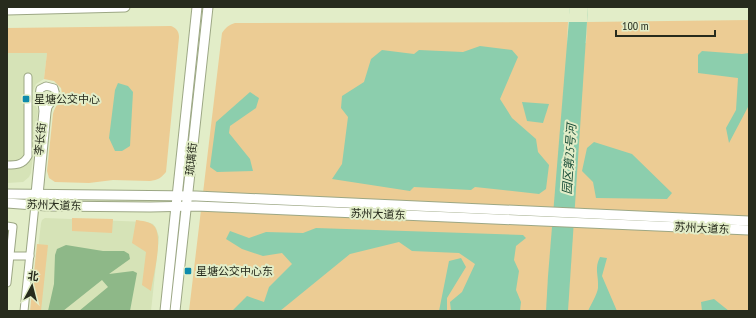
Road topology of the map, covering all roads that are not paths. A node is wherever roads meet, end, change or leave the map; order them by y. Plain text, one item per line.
1 (125, 7) edge
2 (197, 7) edge
3 (208, 7) edge
4 (7, 10) edge
5 (28, 77) dead end
6 (28, 113) junction
7 (42, 115) junction
8 (28, 129) junction
9 (41, 131) junction
10 (7, 165) edge
11 (7, 194) edge
12 (37, 194) junction
13 (176, 201) junction
14 (186, 201) junction
15 (7, 203) edge
16 (35, 205) junction
17 (577, 218) junction
18 (749, 222) edge
19 (7, 226) edge
20 (749, 230) edge
21 (8, 256) edge
22 (30, 256) junction
23 (7, 283) edge
24 (24, 311) edge
25 (165, 311) edge
26 (175, 311) edge

1 - 4 main road
2 - 13 main road, 琉璃街
3 - 14 main road, 琉璃街
5 - 6 street
6 - 7 street
6 - 8 street
7 - 9 street, 李长街
7 - 12 street, 李长街
8 - 9 street
8 - 10 street
9 - 12 street, 李长街
11 - 12 main road, 苏州大道东
12 - 13 main road, 苏州大道东
13 - 14 main road, 苏州大道东
13 - 16 main road, 苏州大道东
13 - 25 main road, 琉璃街
14 - 17 main road, 苏州大道东
14 - 26 main road, 琉璃街
15 - 16 main road, 苏州大道东
16 - 22 street
17 - 18 main road, 苏州大道东
17 - 20 main road, 苏州大道东
19 - 21 street
21 - 22 street
21 - 23 street
22 - 24 street

